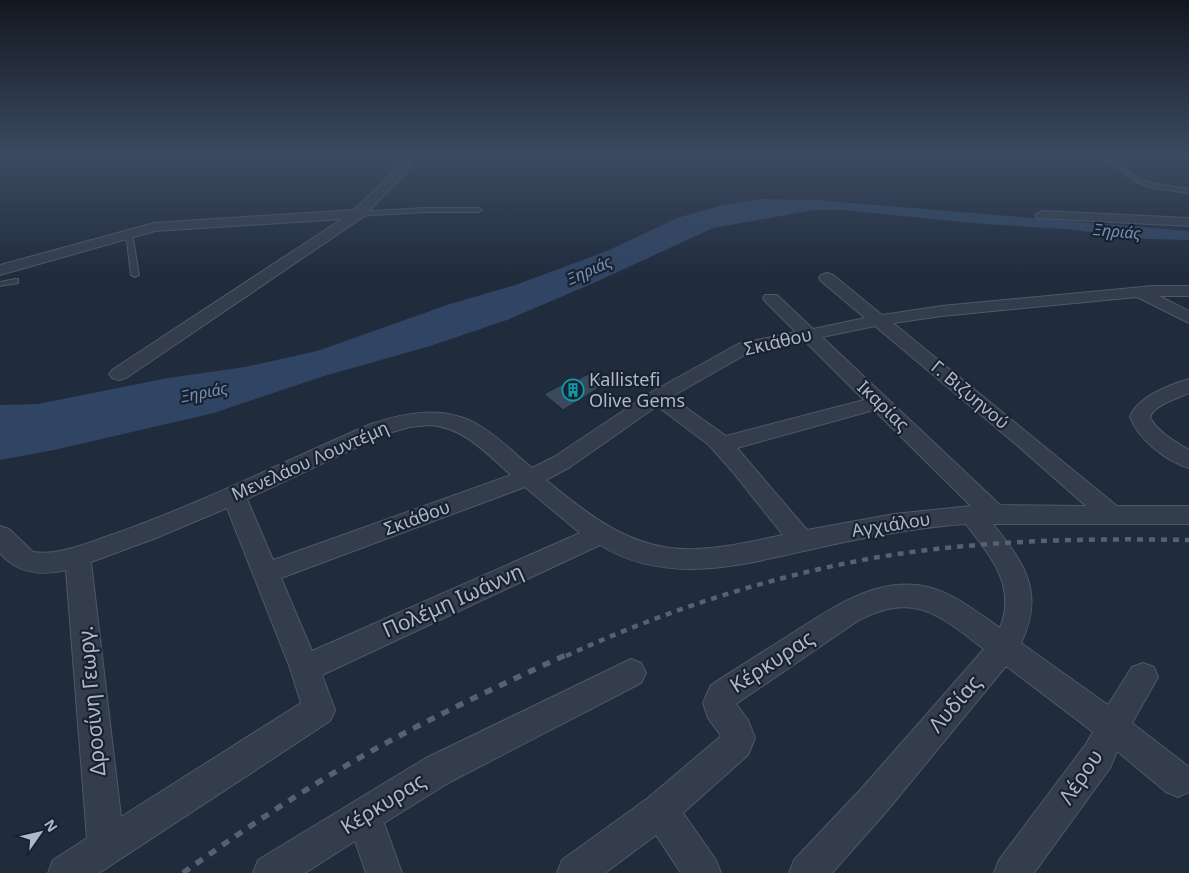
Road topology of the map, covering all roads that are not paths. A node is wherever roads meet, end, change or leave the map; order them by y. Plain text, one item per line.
1 (375, 197) edge
2 (479, 210) dead end
3 (358, 214) junction
4 (1042, 215) dead end
5 (1189, 222) edge
6 (130, 234) junction
7 (0, 270) edge
8 (135, 275) dead end
9 (827, 278) dead end
10 (15, 280) dead end
11 (0, 284) edge
12 (1189, 290) edge
13 (1141, 293) junction
14 (772, 298) dead end
15 (1189, 318) edge
16 (880, 320) junction
17 (810, 334) junction
18 (119, 374) dead end
19 (1189, 385) edge
20 (657, 397) junction
21 (880, 402) junction
22 (721, 445) junction
23 (1189, 460) edge
24 (529, 478) junction
25 (234, 496) junction
26 (983, 514) junction
27 (1111, 514) junction
28 (1189, 515) edge
29 (601, 534) junction
30 (0, 536) edge
31 (802, 542) junction
32 (78, 556) junction
33 (266, 574) junction
34 (1005, 647) junction
35 (305, 668) junction
36 (631, 673) dead end
37 (1143, 677) dead end
38 (1112, 727) junction
39 (1178, 780) dead end
40 (660, 810) junction
41 (364, 816) junction
42 (106, 846) junction
43 (66, 873) edge
44 (271, 873) edge
45 (384, 873) edge
46 (575, 873) edge
47 (702, 873) edge
48 (807, 873) edge
49 (1012, 873) edge

1 - 3 street
2 - 3 lane
3 - 6 street
3 - 18 street
4 - 5 street
6 - 7 street
6 - 8 lane
9 - 16 street, Γ. Βιζυηνού
10 - 11 lane
12 - 13 street, Σκιάθου
13 - 15 street
13 - 16 street, Σκιάθου
14 - 17 street, Ικαρίας
16 - 17 street, Σκιάθου
16 - 27 street, Γ. Βιζυηνού
17 - 20 street, Σκιάθου
17 - 21 street, Ικαρίας
19 - 23 street
20 - 22 street
20 - 24 street, Σκιάθου
21 - 22 street
21 - 26 street, Ικαρίας
22 - 31 street
24 - 25 street, Μενελάου Λουντέμη
24 - 29 street, Μενελάου Λουντέμη
24 - 33 street, Σκιάθου
25 - 32 street, Μενελάου Λουντέμη
25 - 33 street
26 - 27 street, Αγχιάλου
26 - 31 street, Αγχιάλου
26 - 34 street, Λυδίας
27 - 28 street, Αγχιάλου
29 - 31 street, Αγχιάλου
29 - 35 street, Πολέμη Ιωάννη
30 - 32 street, Μενελάου Λουντέμη
32 - 42 street, Δροσίνη Γεωργ.
33 - 35 street
34 - 38 street
34 - 40 street, Κέρκυρας
34 - 48 street, Λυδίας
35 - 42 street
36 - 41 street, Κέρκυρας
37 - 38 street, Λέρου
38 - 39 street
38 - 49 street, Λέρου
40 - 46 street, Κέρκυρας
40 - 47 street
41 - 44 street, Κέρκυρας
41 - 45 street
42 - 43 street

